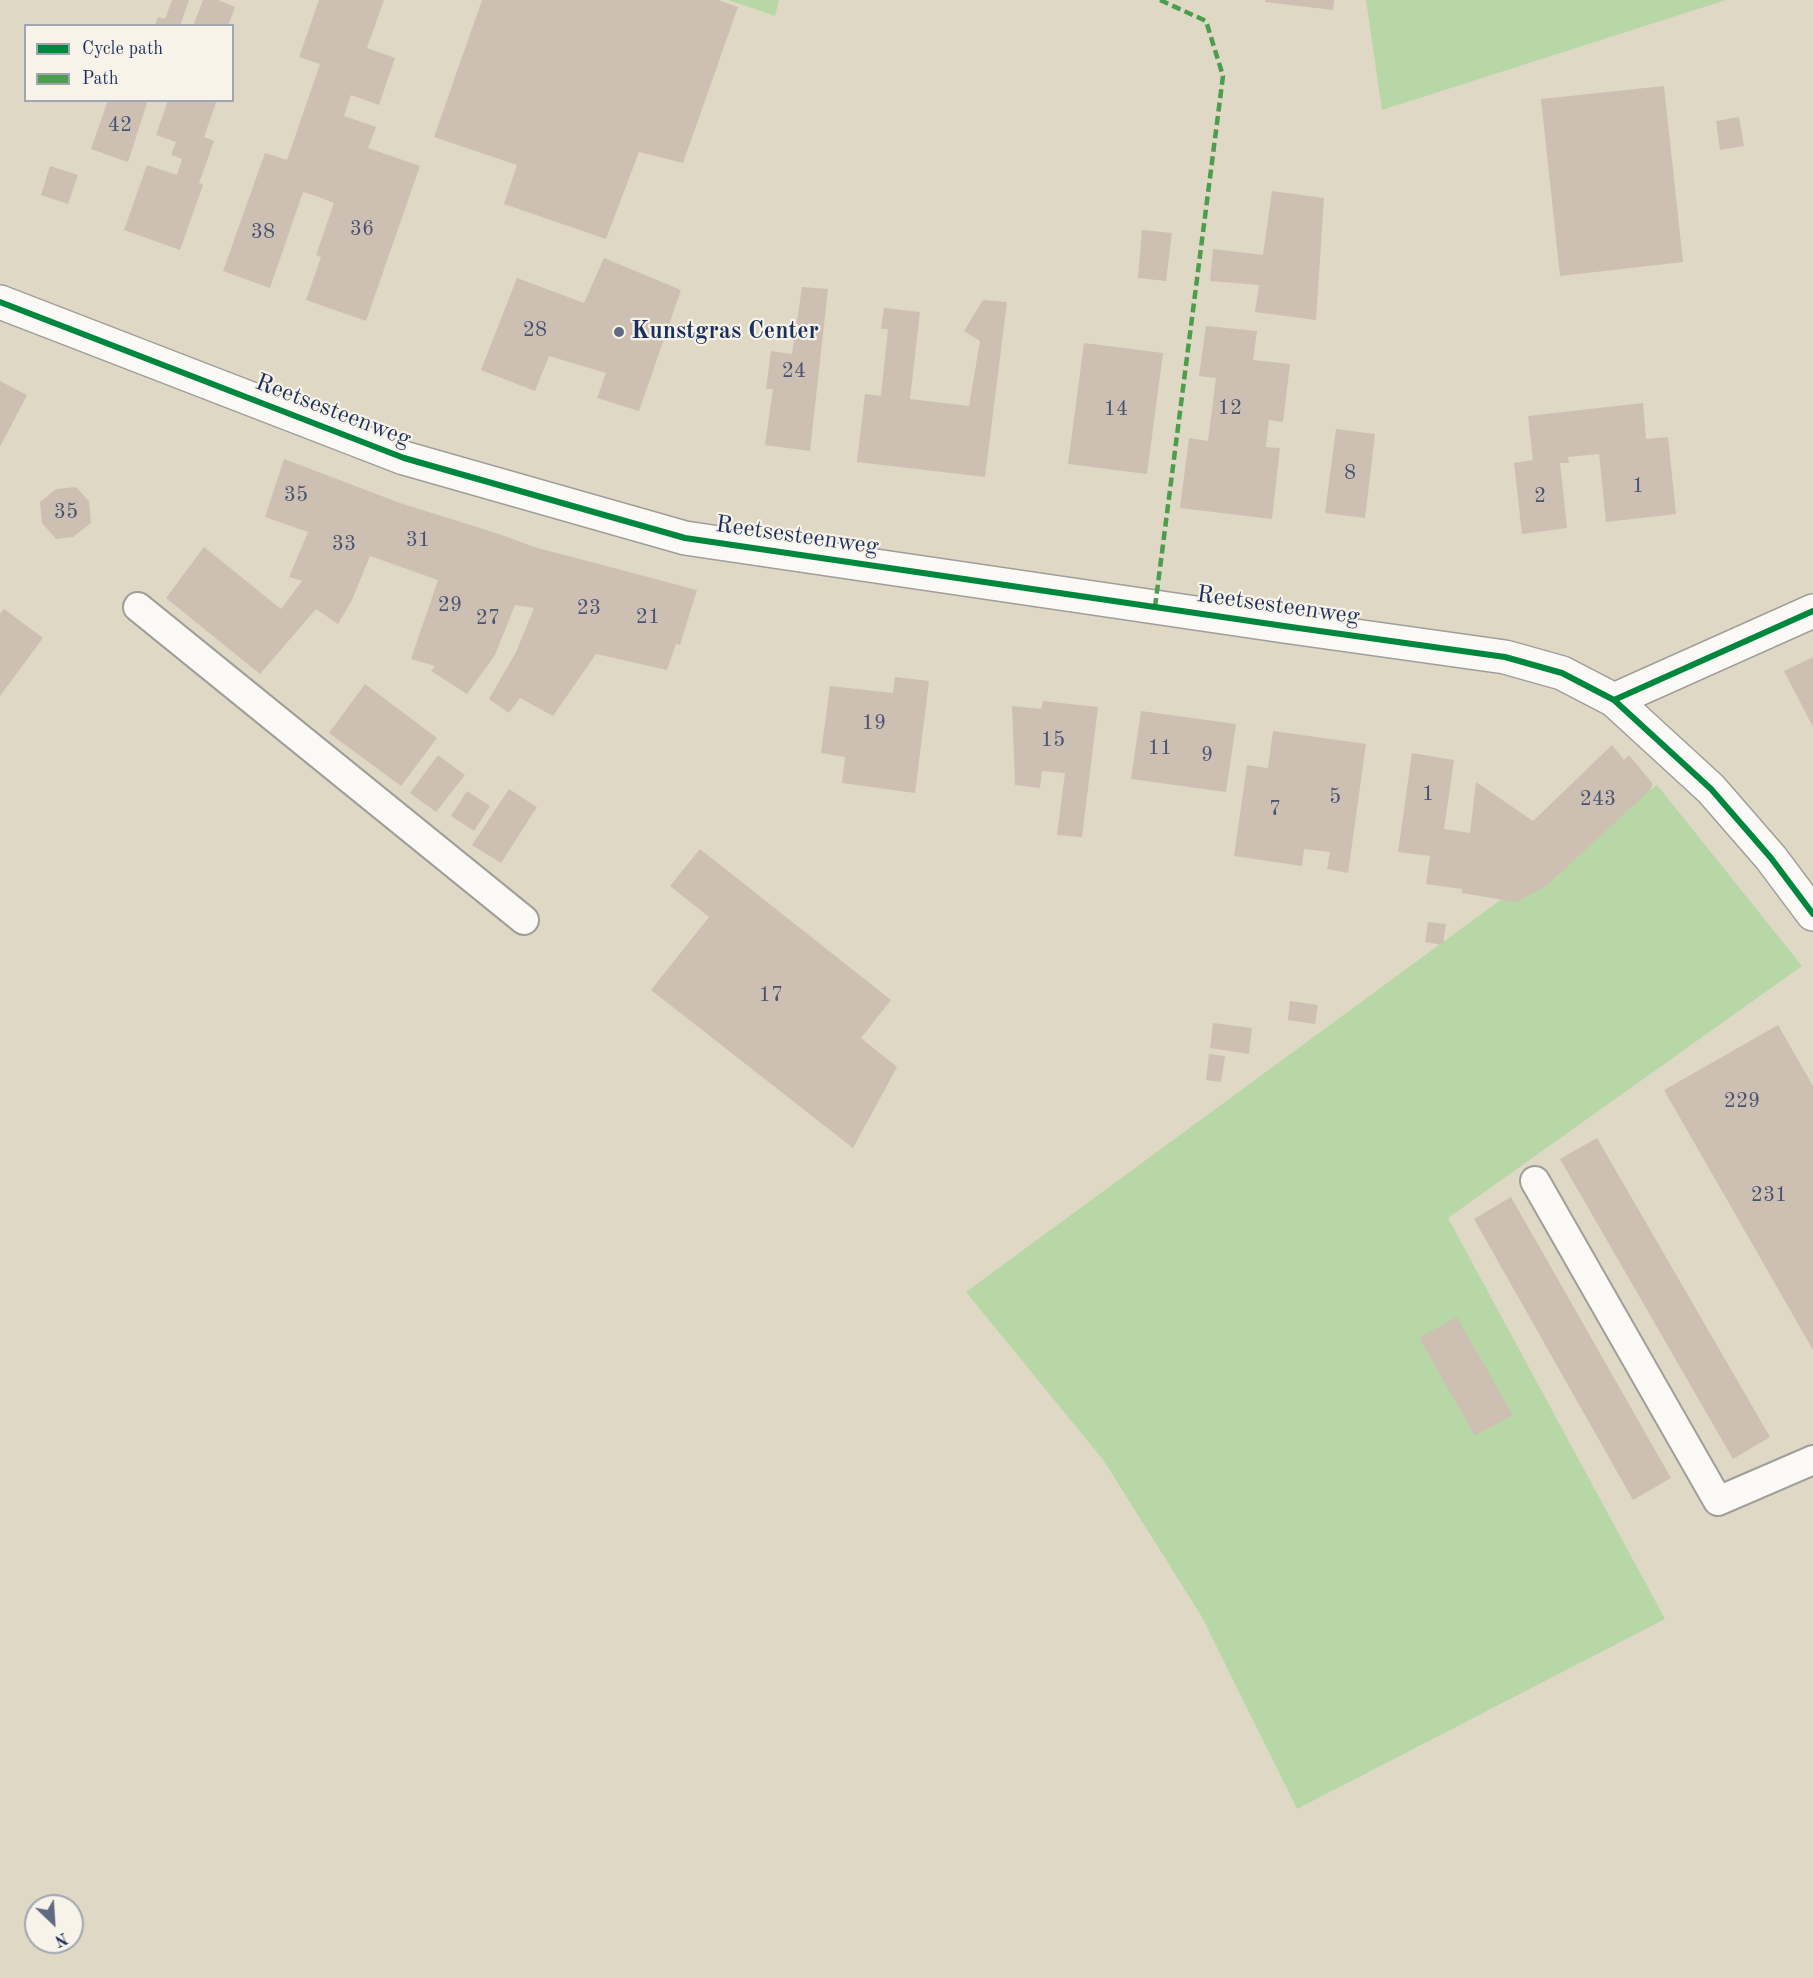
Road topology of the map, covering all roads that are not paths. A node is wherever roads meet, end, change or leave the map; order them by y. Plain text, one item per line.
1 (0, 302) edge
2 (138, 607) dead end
3 (1813, 611) edge
4 (1614, 699) junction
5 (1813, 914) edge
6 (524, 920) dead end
7 (1534, 1181) dead end
8 (1813, 1460) edge

1 - 4 street, Reetsesteenweg
2 - 6 lane
3 - 4 street
4 - 5 street, Reetsesteenweg
7 - 8 lane

